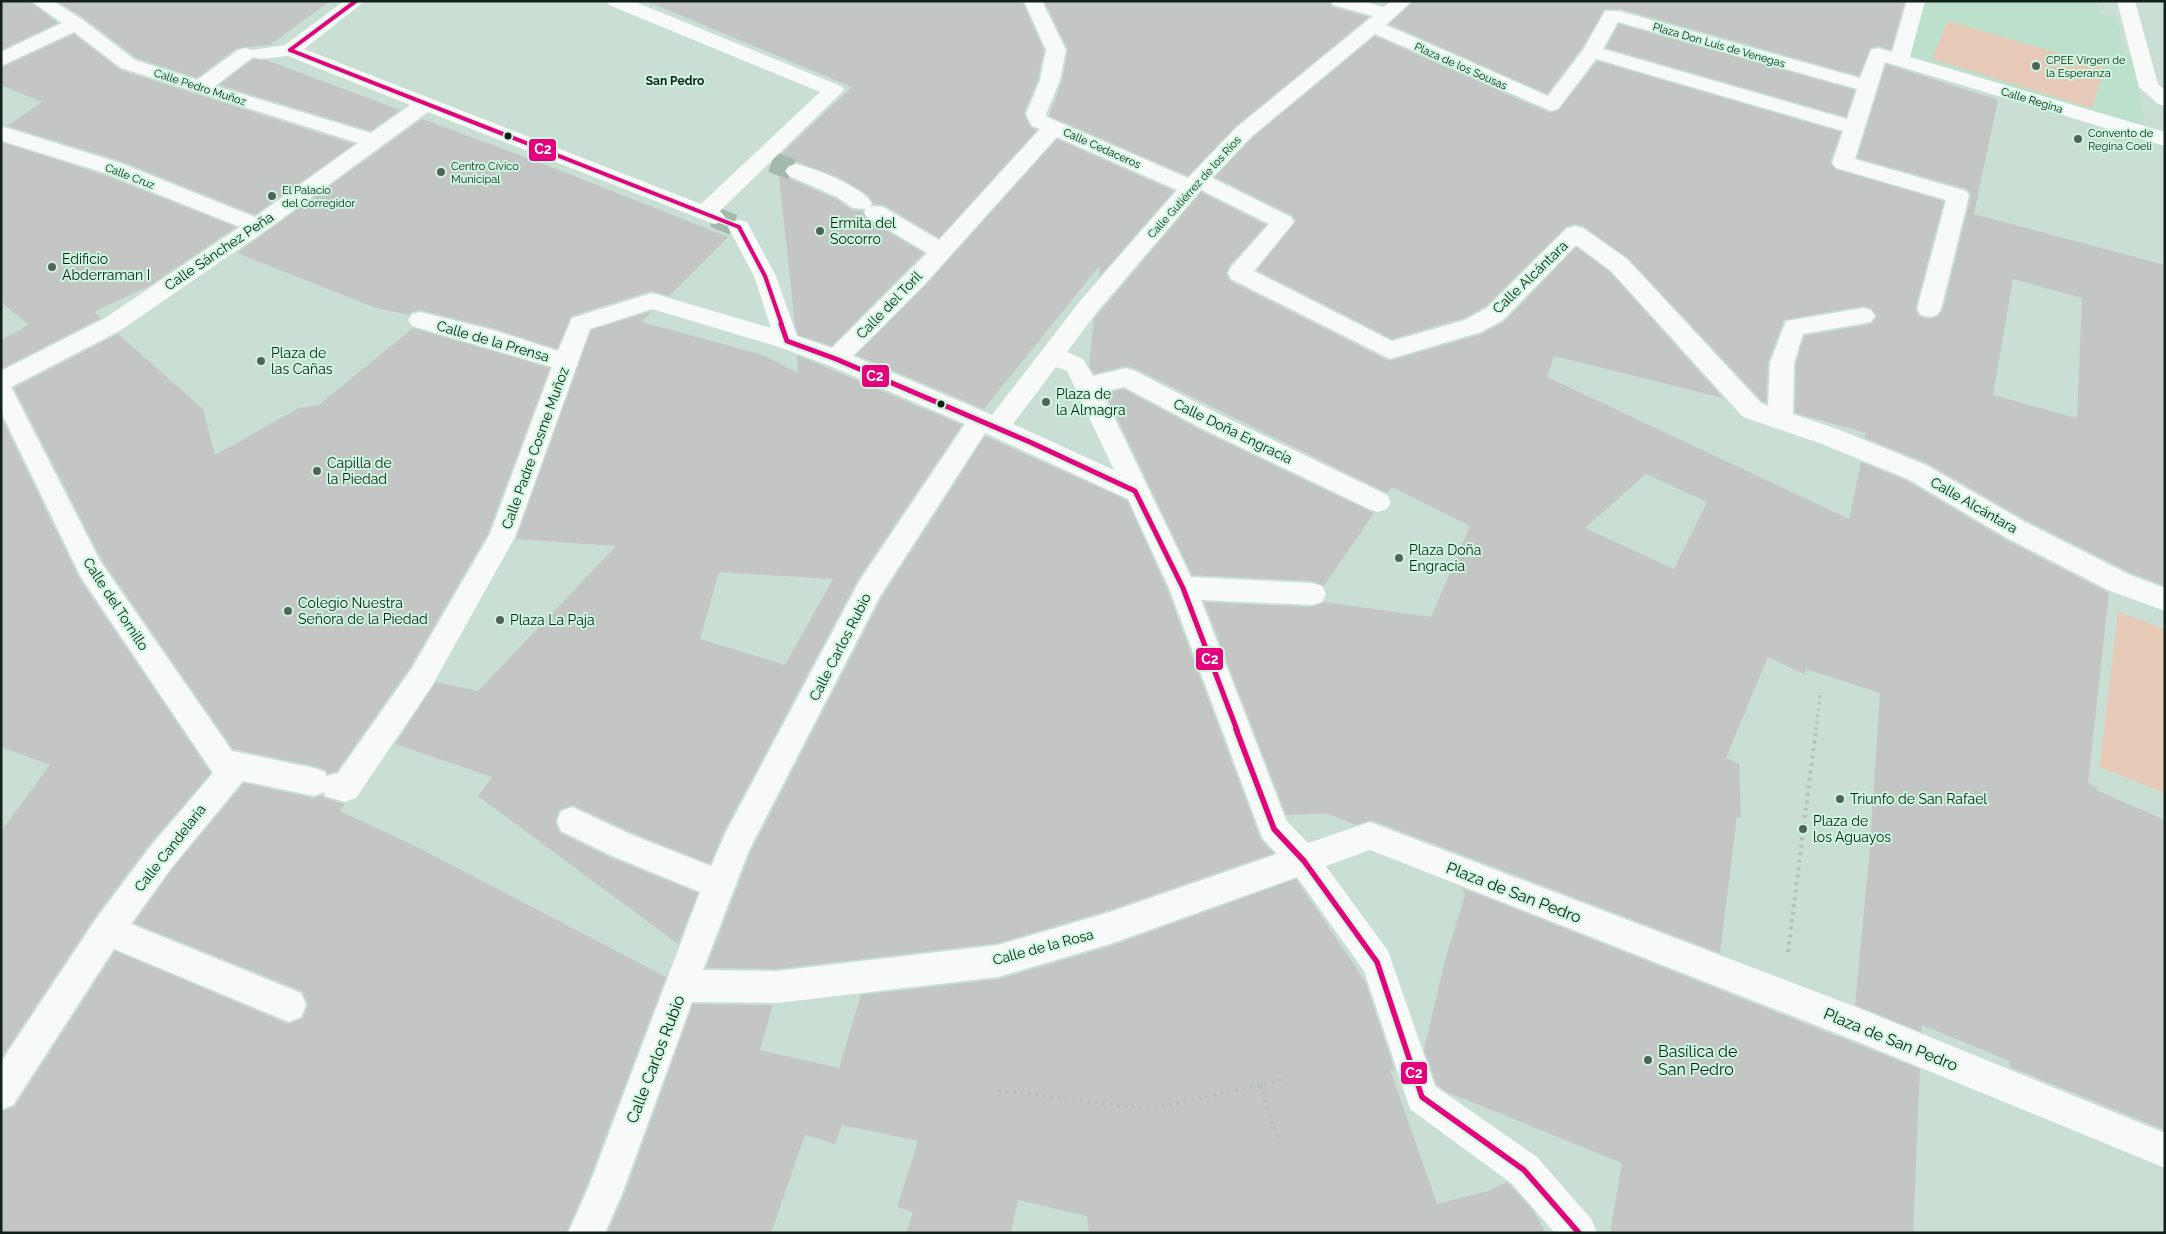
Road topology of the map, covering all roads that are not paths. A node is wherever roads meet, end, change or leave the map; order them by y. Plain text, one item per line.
1 (40, 1) edge
2 (356, 1) edge
3 (616, 1) edge
4 (1033, 1) edge
5 (1340, 1) edge
6 (1403, 1) edge
7 (1916, 1) edge
8 (2126, 1) edge
9 (1379, 20) junction
10 (76, 24) junction
11 (290, 50) junction
12 (1592, 52) junction
13 (1, 60) edge
14 (1899, 60) junction
15 (1869, 82) junction
16 (200, 88) junction
17 (2165, 100) edge
18 (426, 103) junction
19 (1550, 105) joint
20 (1054, 127) junction
21 (1853, 131) junction
22 (1, 132) edge
23 (2165, 139) edge
24 (375, 141) junction
25 (1024, 160) joint
26 (796, 171) tunnel mouth
27 (1195, 184) junction
28 (257, 226) junction
29 (739, 227) tunnel mouth
30 (941, 251) junction
31 (1930, 309) dead end
32 (1863, 316) dead end
33 (420, 320) dead end
34 (787, 341) junction
35 (1053, 356) junction
36 (836, 359) junction
37 (566, 362) junction
38 (1086, 386) junction
39 (2, 393) edge
40 (1780, 421) junction
41 (988, 424) junction
42 (1135, 491) junction
43 (1378, 502) dead end
44 (1183, 588) junction
45 (1312, 594) dead end
46 (2165, 600) edge
47 (236, 767) junction
48 (572, 821) dead end
49 (1304, 861) junction
50 (719, 884) junction
51 (107, 930) junction
52 (682, 986) junction
53 (289, 1004) dead end
54 (1, 1094) edge
55 (2165, 1151) edge
56 (586, 1233) edge
57 (1580, 1233) edge

1 - 10 street, Calle Pedro Muñoz
2 - 11 street
3 - 18 street
4 - 20 street
5 - 9 street, Plaza de los Sousas
6 - 9 street, Calle Gutiérrez de los Ríos
7 - 14 street
8 - 17 street
9 - 19 street, Plaza de los Sousas
9 - 27 street, Calle Gutiérrez de los Ríos
10 - 13 street
10 - 16 street, Calle Pedro Muñoz
11 - 16 street
11 - 18 street
12 - 15 street, Plaza Don Luis de Venegas
12 - 19 street, Plaza Don Luis de Venegas
12 - 21 street
14 - 15 street, Calle Regina
14 - 23 street, Calle Regina
15 - 21 street
16 - 24 street, Calle Pedro Muñoz
18 - 24 street, Calle Sánchez Peña
20 - 25 street, Calle Cedaceros
20 - 27 street, Calle Cedaceros
21 - 31 street
22 - 28 street, Calle Cruz
24 - 28 street, Calle Sánchez Peña
25 - 30 street, Calle del Toril
26 - 30 street
27 - 35 street, Calle Gutiérrez de los Ríos
27 - 40 street, Calle Alcántara
28 - 39 street, Calle Sánchez Peña
29 - 34 street
30 - 36 street, Calle del Toril
32 - 40 street
33 - 37 street, Calle de la Prensa
34 - 36 street, Calle Padre Cosme Muñoz
34 - 37 street, Calle Padre Cosme Muñoz
35 - 38 street
35 - 41 street
36 - 41 street
37 - 47 street, Calle Padre Cosme Muñoz
38 - 42 street
38 - 43 street, Calle Doña Engracia
39 - 47 street, Calle del Tornillo
40 - 46 street, Calle Alcántara
41 - 42 street
41 - 50 street, Calle Carlos Rubio
42 - 44 street
44 - 45 street
44 - 49 street
47 - 51 street, Calle Candelaria
48 - 50 street
49 - 52 street, Calle de la Rosa
49 - 55 street, Plaza de San Pedro
49 - 57 street
50 - 52 street, Calle Carlos Rubio
51 - 53 street
51 - 54 street, Calle Candelaria
52 - 56 street, Calle Carlos Rubio

